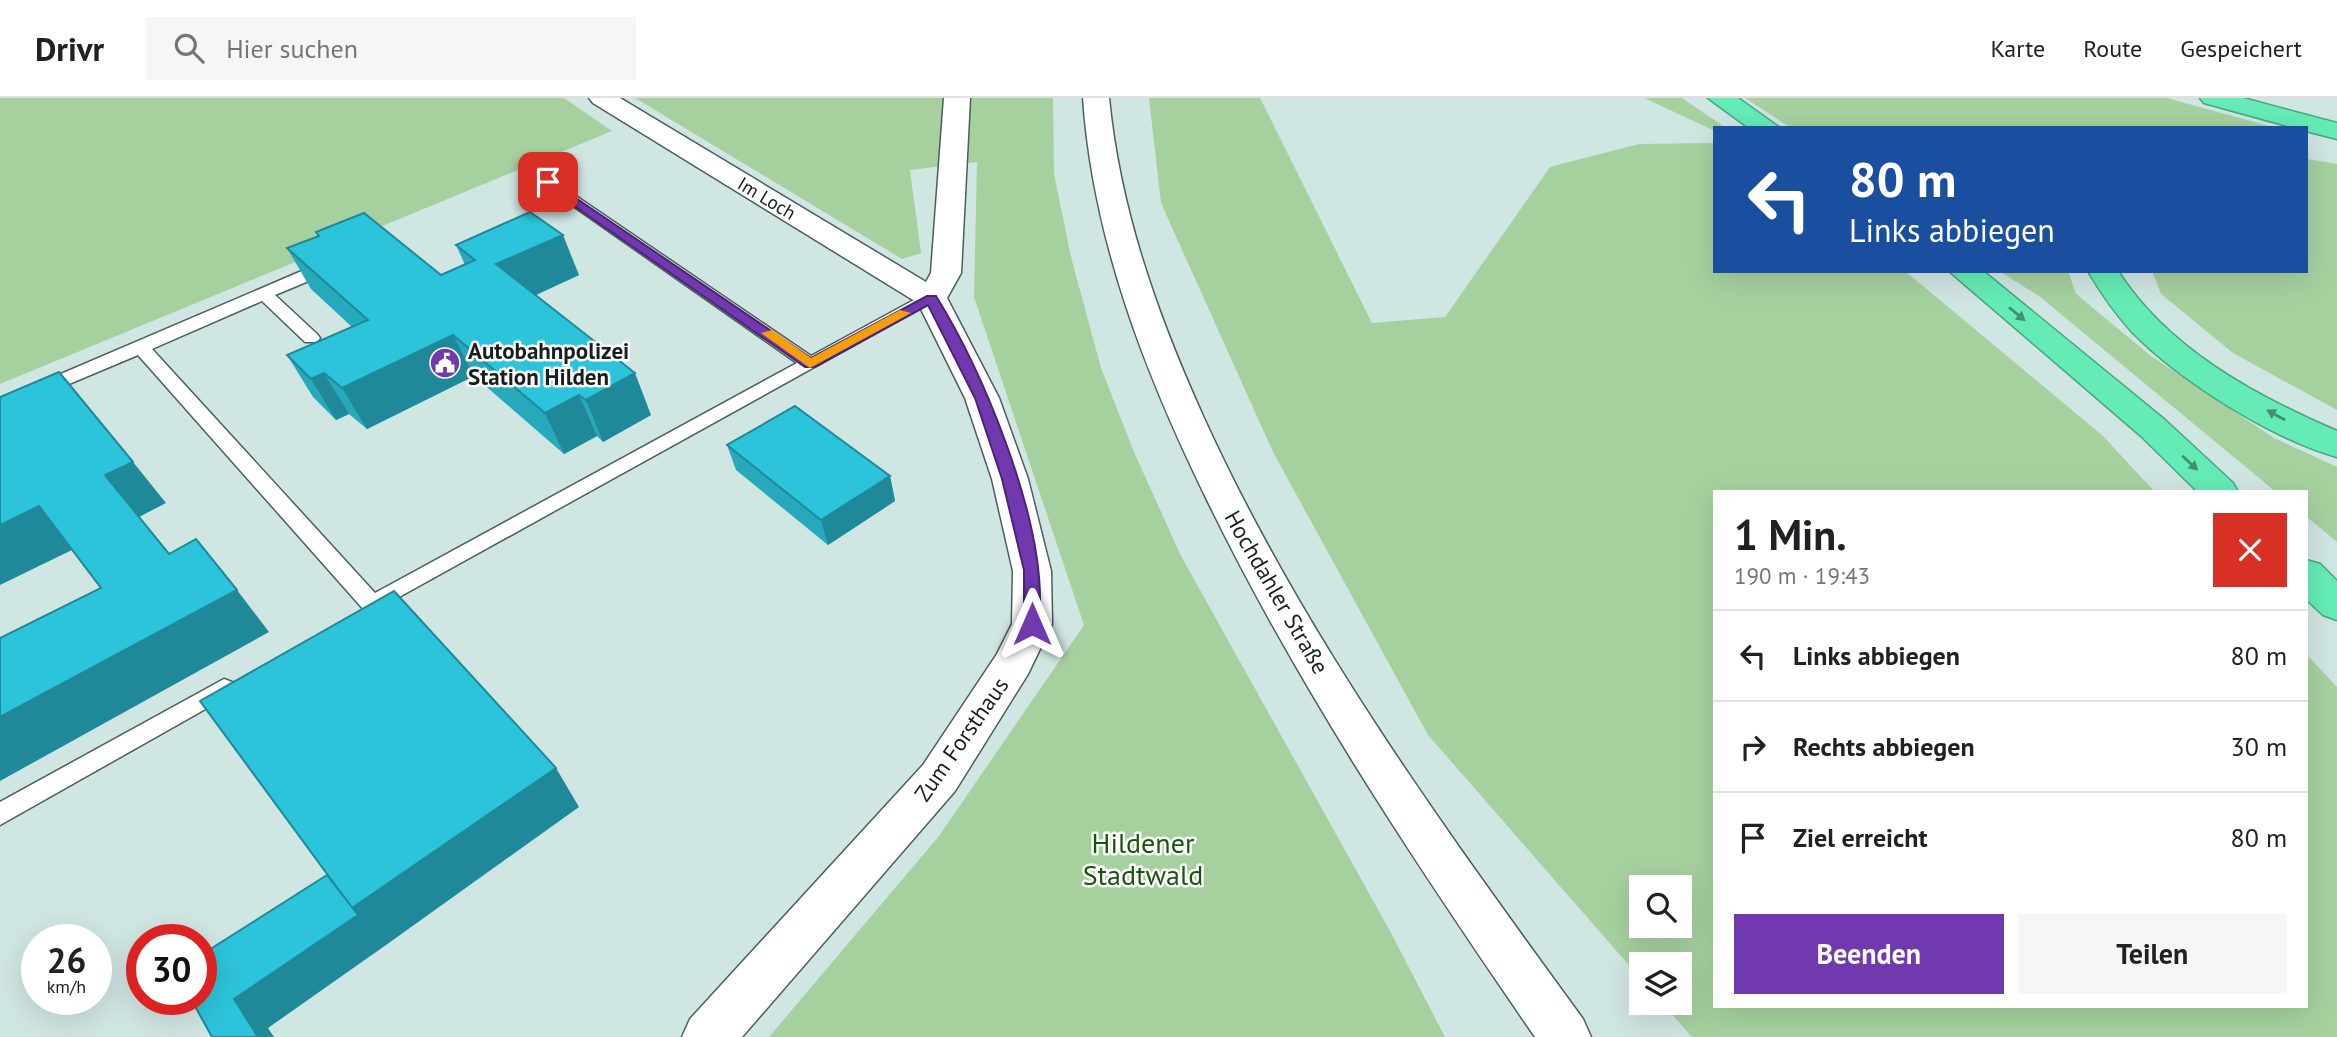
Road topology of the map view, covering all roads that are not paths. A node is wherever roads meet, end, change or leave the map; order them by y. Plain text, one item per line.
1 (602, 98) edge
2 (957, 98) edge
3 (1096, 98) edge
4 (1721, 98) edge
5 (2213, 98) edge
6 (2289, 98) edge
7 (2337, 110) edge
8 (1764, 126) edge
9 (2337, 131) edge
10 (2308, 142) edge
11 (2337, 143) edge
12 (548, 182) dead end
13 (317, 271) edge
14 (1966, 273) edge
15 (2104, 273) edge
16 (264, 295) junction
17 (931, 298) junction
18 (311, 338) dead end
19 (141, 347) junction
20 (810, 364) junction
21 (0, 407) edge
22 (2337, 445) edge
23 (2218, 490) edge
24 (2308, 576) edge
25 (372, 604) junction
26 (2337, 605) edge
27 (348, 618) edge
28 (240, 678) edge
29 (0, 814) edge
30 (708, 1037) edge
31 (1565, 1037) edge

1 - 17 street, Im Loch
2 - 17 street
3 - 31 street, Hochdahler Straße
4 - 8 highway
5 - 9 highway
6 - 7 highway
10 - 11 highway
12 - 20 lane
13 - 16 lane
14 -> 23 highway
22 -> 15 highway
16 - 18 lane
16 - 19 lane
17 - 20 lane
17 - 30 street, Zum Forsthaus
19 - 21 lane
19 - 25 lane
20 - 25 lane
24 - 26 highway
25 - 27 lane
28 - 29 lane

